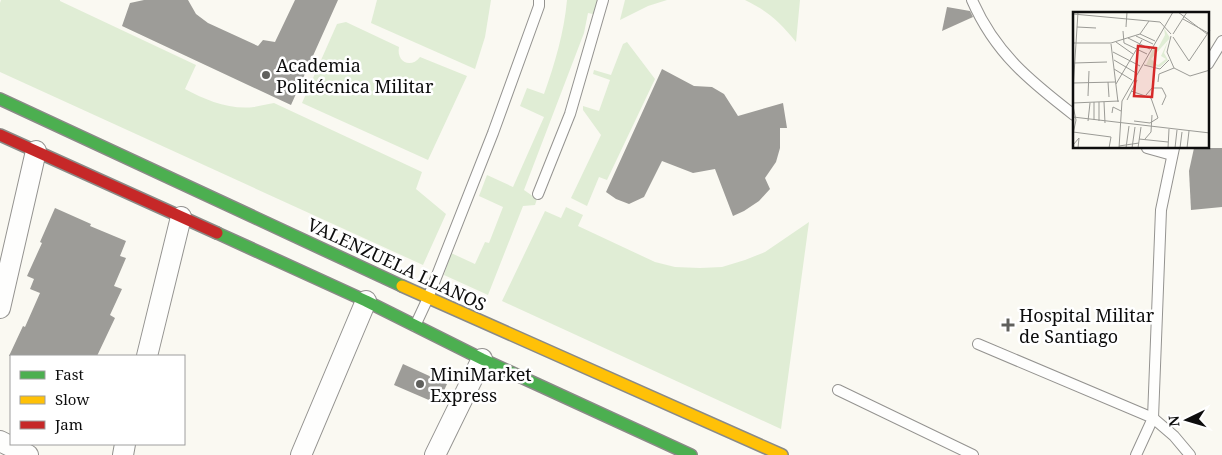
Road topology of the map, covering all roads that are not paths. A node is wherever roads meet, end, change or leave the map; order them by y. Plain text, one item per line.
1 (539, 0) edge
2 (603, 0) edge
3 (972, 0) edge
4 (1222, 41) edge
5 (1210, 61) edge
6 (0, 99) edge
7 (1073, 114) edge
8 (0, 135) edge
9 (1156, 149) edge
10 (36, 151) junction
11 (1173, 151) edge
12 (538, 194) dead end
13 (181, 217) junction
14 (428, 298) junction
15 (366, 302) junction
16 (0, 308) edge
17 (415, 326) junction
18 (978, 344) dead end
19 (147, 355) edge
20 (482, 359) junction
21 (838, 390) dead end
22 (1153, 418) junction
23 (0, 441) edge
24 (664, 450) edge
25 (956, 451) edge
26 (28, 455) edge
27 (301, 455) edge
28 (435, 455) edge
29 (691, 455) edge
30 (782, 455) edge
31 (974, 455) edge
32 (1136, 455) edge
33 (1190, 455) edge

1 - 14 lane
2 - 12 lane
3 - 7 lane
4 - 5 lane
6 - 14 main road, VALENZUELA LLANOS
8 - 10 main road
9 - 11 lane
10 - 13 main road
10 - 16 street
11 - 22 lane
13 - 15 main road
13 - 19 street
14 - 17 lane
14 - 30 main road, VALENZUELA LLANOS
15 - 17 main road
15 - 27 street
17 - 20 main road
18 - 22 lane
20 - 24 main road
20 - 28 street
21 - 25 lane
22 - 32 lane
22 - 33 lane
23 - 26 street
24 - 29 main road
25 - 31 lane

